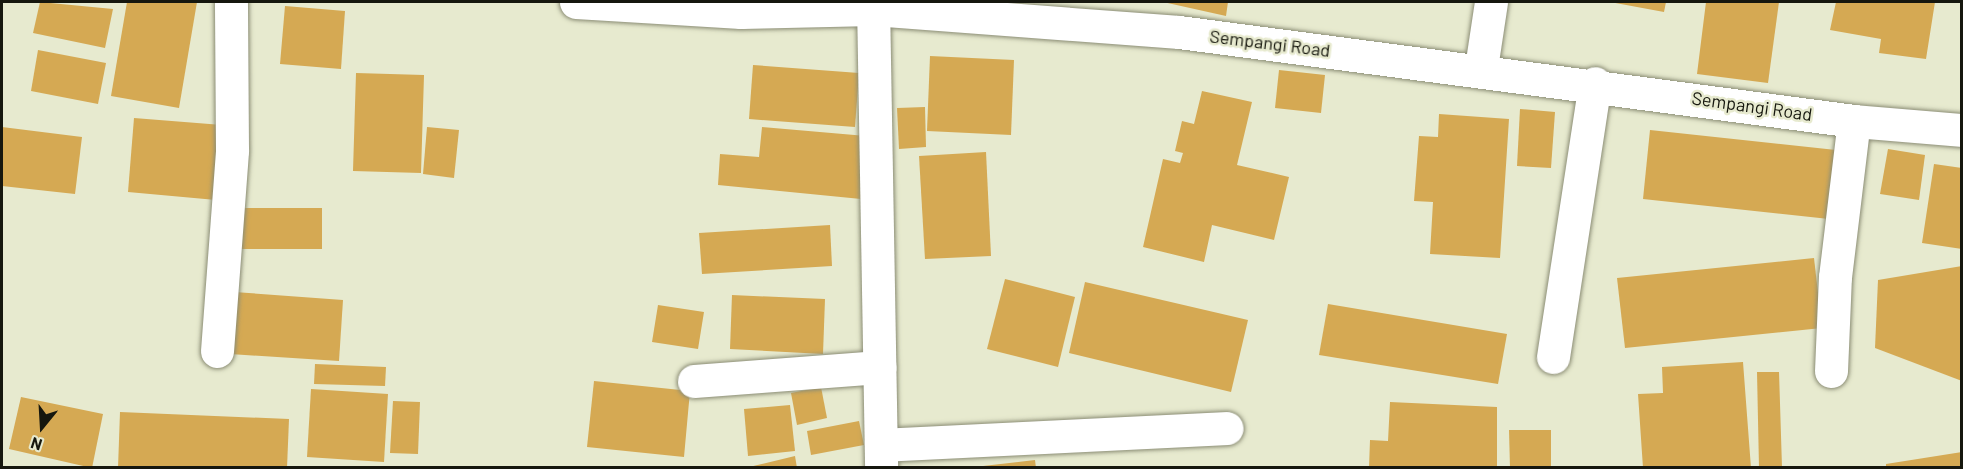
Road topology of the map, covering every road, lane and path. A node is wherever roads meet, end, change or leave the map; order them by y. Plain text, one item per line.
1 (231, 2) edge
2 (576, 2) edge
3 (1491, 2) edge
4 (873, 5) edge
5 (1481, 68) junction
6 (1595, 83) junction
7 (1854, 121) junction
8 (1962, 130) edge
9 (217, 351) dead end
10 (1553, 357) dead end
11 (879, 367) junction
12 (1831, 371) dead end
13 (694, 381) dead end
14 (1227, 429) dead end
15 (881, 456) edge

1 - 9 street
2 - 4 street, Sempangi Road
3 - 5 street
4 - 5 street, Sempangi Road
4 - 11 street
5 - 6 street, Sempangi Road
6 - 7 street, Sempangi Road
6 - 10 street
7 - 8 street, Sempangi Road
7 - 12 street
11 - 13 street
11 - 15 street
14 - 15 street

